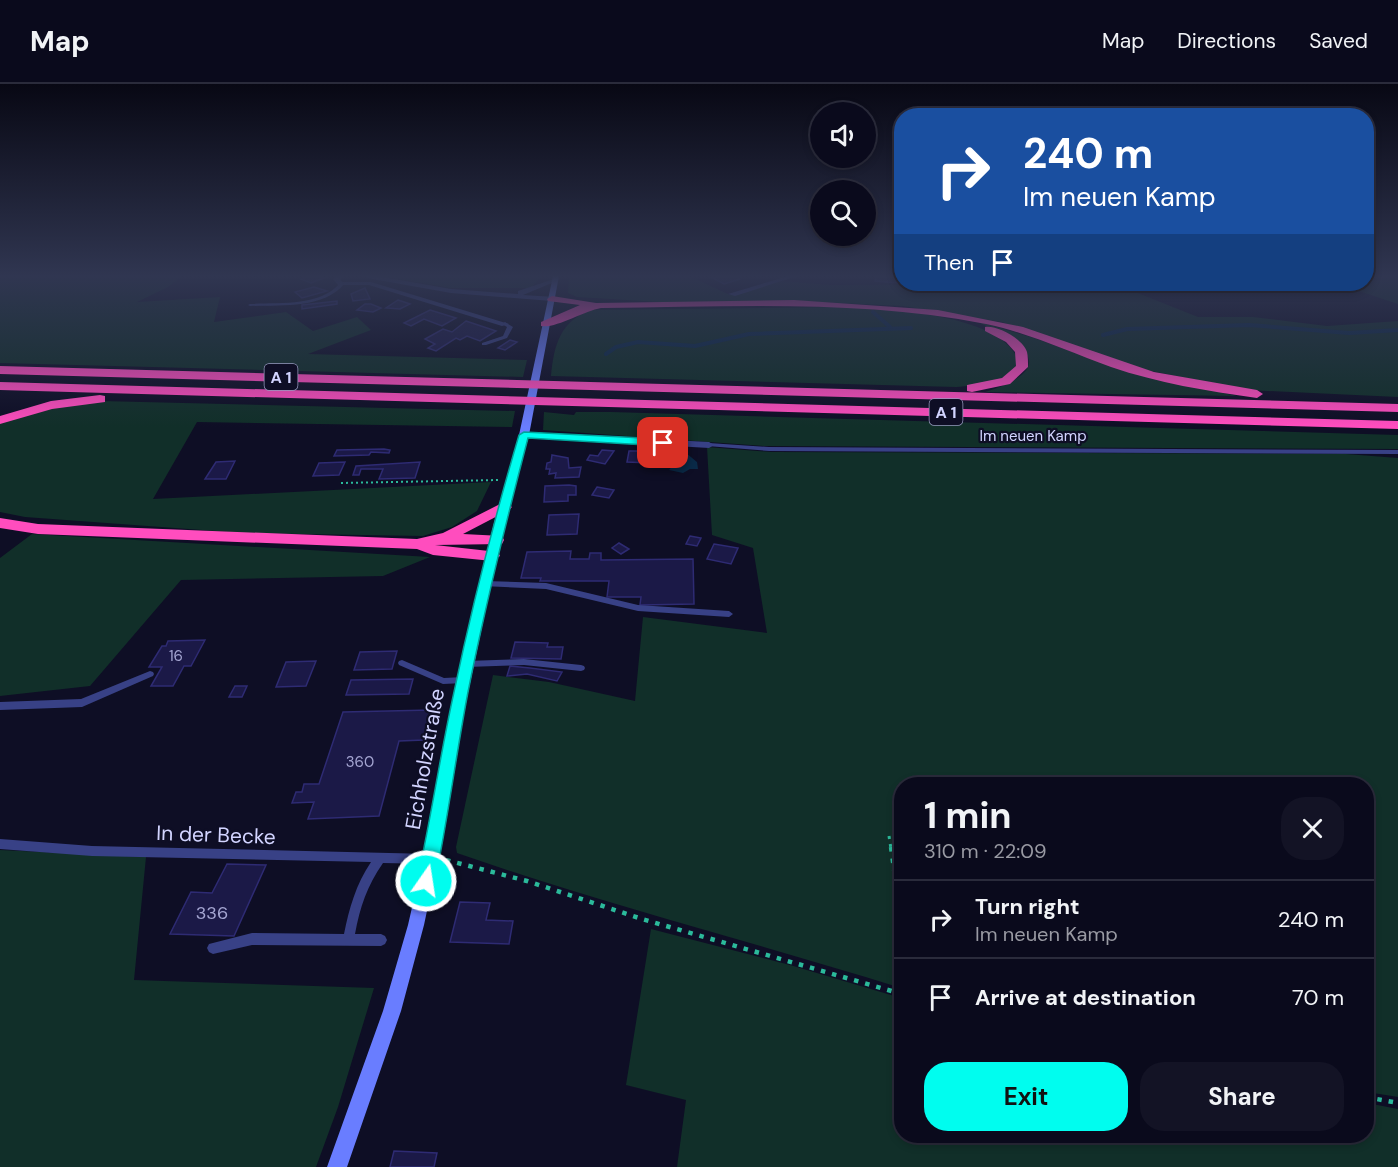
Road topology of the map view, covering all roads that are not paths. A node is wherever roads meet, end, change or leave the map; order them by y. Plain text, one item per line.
1 (509, 327) edge
2 (545, 327) edge
3 (982, 327) edge
4 (1008, 327) edge
5 (484, 344) dead end
6 (0, 369) edge
7 (0, 386) edge
8 (196, 392) junction
9 (866, 394) junction
10 (1376, 407) junction
11 (1398, 408) edge
12 (0, 420) edge
13 (1398, 425) edge
14 (524, 435) junction
15 (709, 445) joint
16 (1398, 452) edge
17 (504, 507) junction
18 (0, 523) edge
19 (441, 538) junction
20 (417, 544) junction
21 (494, 548) junction
22 (485, 584) junction
23 (729, 614) dead end
24 (402, 663) dead end
25 (467, 664) junction
26 (581, 668) dead end
27 (150, 674) dead end
28 (464, 680) junction
29 (0, 706) edge
30 (0, 844) edge
31 (431, 859) junction
32 (379, 860) junction
33 (348, 939) junction
34 (381, 940) dead end
35 (213, 948) dead end
36 (337, 1167) edge

1 - 5 lane
2 - 14 main road, Eichholzstraße
3 - 9 highway
4 - 10 highway
6 - 9 highway, A 1
7 - 8 highway, A 1
8 - 12 highway
8 - 13 highway, A 1
9 - 10 highway, A 1
10 - 11 highway, A 1
14 - 15 street, Im neuen Kamp
14 - 17 main road, Eichholzstraße
15 - 16 lane, Im neuen Kamp
17 - 19 highway
17 - 21 main road, Eichholzstraße
18 - 20 highway
19 - 20 highway
19 - 21 highway
20 - 21 highway
21 - 22 main road, Eichholzstraße
22 - 23 lane
22 - 25 main road, Eichholzstraße
24 - 28 lane
25 - 26 lane
25 - 28 main road, Eichholzstraße
27 - 29 lane
28 - 31 main road, Eichholzstraße
30 - 32 lane, In der Becke
31 - 32 lane, In der Becke
31 - 36 main road, Eichholzstraße
32 - 33 lane
33 - 34 lane
33 - 35 lane

